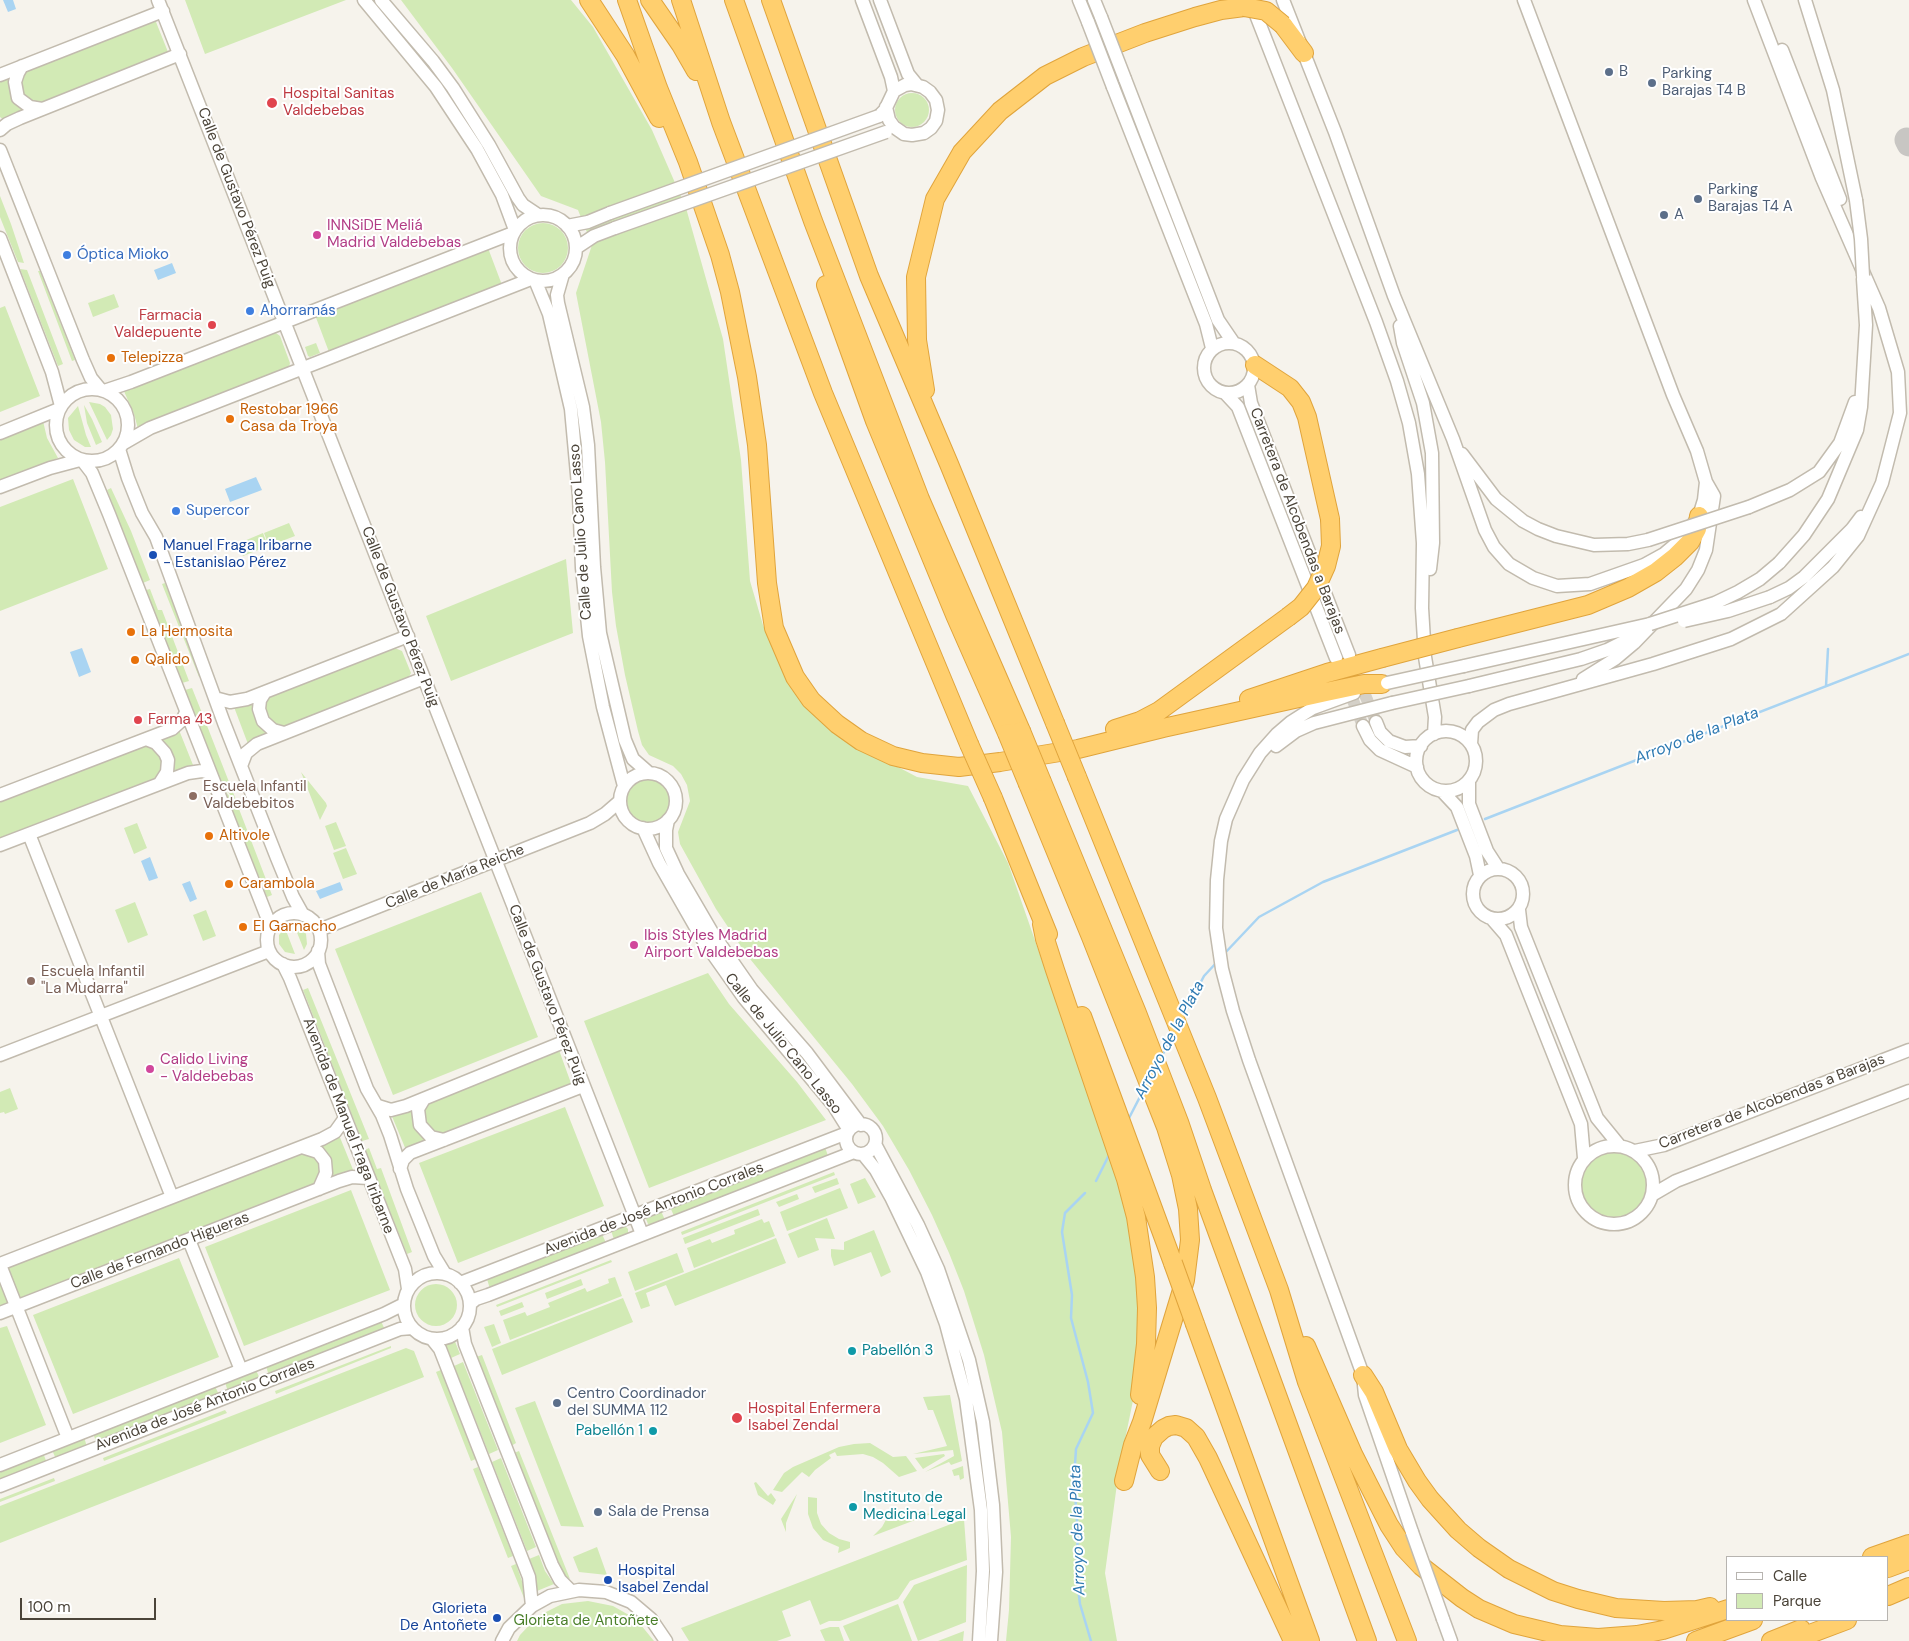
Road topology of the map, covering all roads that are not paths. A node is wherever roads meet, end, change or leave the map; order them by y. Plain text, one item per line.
1 (364, 0) edge
2 (382, 0) edge
3 (589, 0) edge
4 (627, 0) edge
5 (650, 0) edge
6 (681, 0) edge
7 (734, 0) edge
8 (771, 0) edge
9 (862, 0) edge
10 (880, 0) edge
11 (1079, 0) edge
12 (1094, 0) edge
13 (1283, 0) edge
14 (1524, 0) edge
15 (1754, 0) edge
16 (1762, 0) edge
17 (1805, 0) edge
18 (1247, 4) edge
19 (160, 6) edge
20 (1304, 52) junction
21 (180, 54) junction
22 (22, 66) junction
23 (0, 75) edge
24 (917, 85) junction
25 (894, 91) junction
26 (42, 109) junction
27 (882, 112) junction
28 (721, 122) junction
29 (0, 130) edge
30 (891, 131) junction
31 (0, 150) edge
32 (538, 215) junction
33 (567, 226) junction
34 (514, 231) junction
35 (0, 238) edge
36 (576, 248) junction
37 (563, 274) junction
38 (1863, 276) junction
39 (533, 279) junction
40 (1394, 296) junction
41 (285, 322) junction
42 (738, 331) junction
43 (1233, 342) junction
44 (1212, 348) junction
45 (1255, 365) junction
46 (303, 368) junction
47 (1863, 373) junction
48 (1248, 385) junction
49 (103, 390) junction
50 (1226, 393) junction
51 (60, 407) junction
52 (0, 433) edge
53 (1453, 439) junction
54 (122, 446) junction
55 (81, 460) junction
56 (949, 464) junction
57 (1706, 482) junction
58 (1882, 483) junction
59 (0, 487) edge
60 (1699, 516) junction
61 (1650, 625) junction
62 (1424, 628) junction
63 (408, 636) junction
64 (1349, 655) tunnel mouth
65 (1336, 658) tunnel mouth
66 (424, 678) junction
67 (1384, 684) junction
68 (1570, 687) junction
69 (265, 692) junction
70 (216, 698) junction
71 (186, 712) junction
72 (1376, 722) tunnel mouth
73 (1363, 726) tunnel mouth
74 (1163, 728) junction
75 (284, 733) junction
76 (1434, 734) junction
77 (146, 739) junction
78 (1471, 744) junction
79 (1421, 746) junction
80 (1047, 754) junction
81 (241, 766) junction
82 (1417, 767) junction
83 (210, 773) junction
84 (649, 773) junction
85 (1243, 780) junction
86 (1469, 782) junction
87 (160, 783) junction
88 (1035, 783) junction
89 (624, 786) junction
90 (1442, 791) junction
91 (0, 795) edge
92 (620, 801) junction
93 (626, 819) junction
94 (668, 820) junction
95 (590, 823) junction
96 (643, 828) junction
97 (29, 834) junction
98 (0, 845) edge
99 (495, 861) junction
100 (1498, 868) junction
101 (1480, 875) junction
102 (1519, 910) junction
103 (303, 915) junction
104 (1493, 920) junction
105 (269, 929) junction
106 (319, 930) junction
107 (269, 950) junction
108 (318, 951) junction
109 (283, 964) junction
110 (100, 1015) junction
111 (566, 1041) junction
112 (1909, 1050) edge
113 (0, 1055) edge
114 (583, 1086) junction
115 (1909, 1091) edge
116 (1105, 1096) junction
117 (424, 1098) junction
118 (378, 1106) junction
119 (345, 1118) junction
120 (1172, 1125) junction
121 (852, 1129) junction
122 (444, 1140) junction
123 (875, 1144) junction
124 (1620, 1146) junction
125 (302, 1147) junction
126 (1635, 1151) junction
127 (858, 1153) junction
128 (1584, 1158) junction
129 (400, 1169) junction
130 (368, 1178) junction
131 (319, 1189) junction
132 (1652, 1195) junction
133 (172, 1197) junction
134 (635, 1216) junction
135 (642, 1234) junction
136 (188, 1240) junction
137 (0, 1265) edge
138 (445, 1274) junction
139 (460, 1283) junction
140 (408, 1289) junction
141 (1279, 1290) junction
142 (404, 1304) junction
143 (470, 1304) junction
144 (16, 1307) junction
145 (0, 1313) edge
146 (462, 1326) junction
147 (412, 1328) junction
148 (432, 1339) junction
149 (241, 1370) junction
150 (1362, 1375) junction
151 (68, 1438) junction
152 (1133, 1445) junction
153 (0, 1465) edge
154 (1160, 1471) dead end
155 (1124, 1481) dead end
156 (0, 1486) edge
157 (1909, 1544) edge
158 (1875, 1556) edge
159 (1909, 1560) edge
160 (1889, 1568) edge
161 (1909, 1587) edge
162 (570, 1590) junction
163 (1889, 1596) edge
164 (1909, 1598) edge
165 (1726, 1604) edge
166 (1889, 1605) edge
167 (532, 1606) junction
168 (1726, 1610) edge
169 (1750, 1621) edge
170 (1822, 1621) edge
171 (1844, 1621) edge
172 (502, 1641) edge
173 (666, 1641) edge
174 (979, 1641) edge
175 (991, 1641) edge
176 (1293, 1641) edge
177 (1310, 1641) edge
178 (1367, 1641) edge
179 (1407, 1641) edge
180 (1451, 1641) edge
181 (1696, 1641) edge
182 (1771, 1641) edge
183 (1791, 1641) edge

1 - 34 street
2 - 32 street
3 - 42 highway
4 - 42 highway
5 - 28 highway
6 - 28 highway
7 - 88 highway, bridge
8 - 56 highway
9 - 25 street
10 - 24 street
11 - 44 street, bridge
12 - 43 street, bridge
13 - 20 street
14 - 57 street
15 - 58 street
16 - 38 street, bridge
17 - 38 street, bridge
18 - 20 highway, bridge
18 - 56 highway
18 - 62 street
19 - 21 street, Calle de Gustavo Pérez Puig
19 - 22 street
20 - 40 street
21 - 26 street
21 - 41 street, Calle de Gustavo Pérez Puig
22 - 23 street
22 - 26 street
24 - 25 street
24 - 30 street
25 - 27 street
26 - 29 street
27 - 30 street
27 - 33 street, bridge
28 - 116 highway, bridge
30 - 36 street, bridge
31 - 49 street
32 - 33 street
32 - 34 street
33 - 36 street
34 - 39 street
34 - 41 street
35 - 51 street
36 - 37 street
37 - 39 street
37 - 84 street, Calle de Julio Cano Lasso
38 - 47 street
39 - 46 street
39 - 89 street, Calle de Julio Cano Lasso
40 - 53 street
40 - 62 street
41 - 46 street, Calle de Gustavo Pérez Puig
41 - 49 street
42 - 80 highway
43 - 44 street
43 - 45 street
44 - 50 street
45 - 48 street
45 - 80 highway, bridge
46 - 54 street
46 - 63 street, Calle de Gustavo Pérez Puig
47 - 53 street, bridge
47 - 61 street, bridge
48 - 50 street
48 - 64 street, Carretera de Alcobendas a Barajas
49 - 51 street
49 - 54 street
50 - 65 street, Carretera de Alcobendas a Barajas
51 - 52 street
51 - 55 street
53 - 60 street
54 - 55 street
54 - 70 street
55 - 59 street
55 - 71 street
56 - 141 highway, bridge
57 - 60 street
57 - 61 street
58 - 61 street, bridge
58 - 68 street
60 - 74 highway, bridge
61 - 67 street, bridge
61 - 68 street
61 - 85 street, bridge
62 - 76 street
63 - 66 street, Calle de Gustavo Pérez Puig
63 - 69 street
66 - 75 street
66 - 99 street, Calle de Gustavo Pérez Puig
67 - 74 highway
67 - 85 street
68 - 78 street
69 - 70 street
69 - 75 street
70 - 81 street
71 - 77 street
71 - 83 street
72 - 79 street
73 - 82 street
74 - 80 highway
75 - 81 street
76 - 78 street
76 - 79 street
77 - 87 street
77 - 91 street
78 - 86 street
79 - 82 street
81 - 103 street
82 - 90 street
83 - 87 street
83 - 105 street
84 - 89 street
84 - 94 street
85 - 150 street
86 - 90 street
86 - 100 street
87 - 97 street
88 - 120 highway
88 - 120 highway
89 - 92 street
90 - 101 street
92 - 93 street
92 - 95 street, Calle de María Reiche
93 - 95 street, Calle de María Reiche
93 - 96 street
94 - 96 street
94 - 121 street, Calle de Julio Cano Lasso
95 - 99 street, Calle de María Reiche
96 - 121 street, Calle de Julio Cano Lasso
97 - 98 street
97 - 110 street
99 - 106 street, Calle de María Reiche
99 - 111 street, Calle de Gustavo Pérez Puig
100 - 101 street
100 - 102 street
101 - 104 street
102 - 104 street
102 - 124 street
103 - 105 street
103 - 106 street
104 - 128 street
105 - 107 street
106 - 108 street
107 - 109 street
107 - 110 street
108 - 109 street
108 - 118 street, Avenida de Manuel Fraga Iribarne
109 - 119 street, Avenida de Manuel Fraga Iribarne
110 - 113 street
110 - 133 street
111 - 114 street, Calle de Gustavo Pérez Puig
111 - 117 street
112 - 126 street, Carretera de Alcobendas a Barajas
114 - 122 street
114 - 134 street, Calle de Gustavo Pérez Puig
115 - 132 street
116 - 152 highway
116 - 177 highway, bridge
117 - 118 street
117 - 122 street
118 - 129 street, Avenida de Manuel Fraga Iribarne
119 - 125 street
119 - 130 street, Avenida de Manuel Fraga Iribarne
120 - 152 highway
120 - 178 highway
121 - 123 street
121 - 127 street
121 - 134 street, Avenida de José Antonio Corrales
122 - 129 street
123 - 127 street
123 - 175 street
124 - 126 street
124 - 128 street
125 - 131 street
125 - 133 street
126 - 132 street
127 - 135 street, Avenida de José Antonio Corrales
127 - 174 street
128 - 132 street
129 - 138 street, Avenida de Manuel Fraga Iribarne
130 - 131 street, Calle de Fernando Higueras
130 - 140 street, Avenida de Manuel Fraga Iribarne
131 - 136 street, Calle de Fernando Higueras
133 - 137 street
134 - 135 street, Calle de Gustavo Pérez Puig
134 - 139 street, Avenida de José Antonio Corrales
135 - 143 street, Avenida de José Antonio Corrales
136 - 144 street, Calle de Fernando Higueras
136 - 149 street
137 - 144 street
138 - 139 street
138 - 140 street
139 - 143 street
140 - 142 street
141 - 168 highway
141 - 179 highway
142 - 147 street
142 - 149 street, Avenida de José Antonio Corrales
143 - 146 street
144 - 145 street, Calle de Fernando Higueras
144 - 151 street
146 - 148 street
146 - 162 street
147 - 148 street
147 - 156 street, Avenida de José Antonio Corrales
148 - 167 street
149 - 151 street, Avenida de José Antonio Corrales
150 - 165 highway
150 - 180 street, bridge
151 - 153 street, Avenida de José Antonio Corrales
152 - 155 highway
154 - 176 highway
157 - 158 highway
159 - 160 highway
161 - 163 highway
162 - 167 street
162 - 173 street
164 - 166 highway
167 - 172 street
169 - 181 highway
170 - 182 highway
171 - 183 highway

